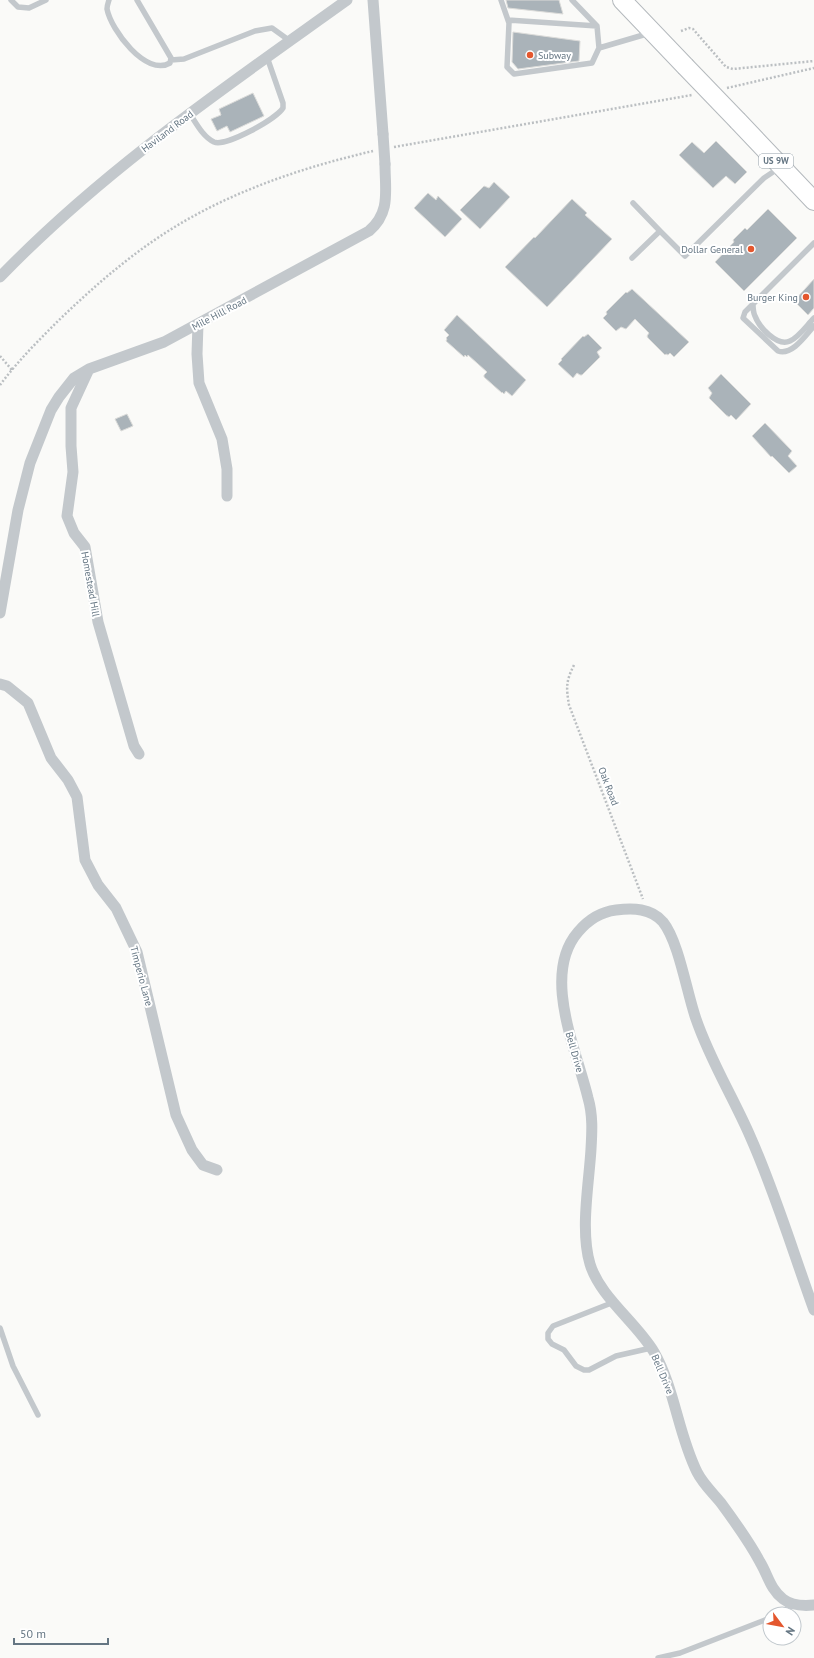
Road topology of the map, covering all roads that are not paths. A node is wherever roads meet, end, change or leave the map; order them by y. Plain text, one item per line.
1 (11, 0) edge
2 (46, 0) edge
3 (109, 0) edge
4 (137, 0) edge
5 (347, 0) edge
6 (373, 0) edge
7 (502, 0) edge
8 (572, 0) edge
9 (622, 0) edge
10 (508, 20) junction
11 (597, 26) junction
12 (653, 32) junction
13 (290, 41) junction
14 (599, 48) junction
15 (267, 58) junction
16 (171, 60) junction
17 (190, 114) junction
18 (781, 166) junction
19 (814, 201) edge
20 (633, 203) dead end
21 (660, 231) junction
22 (814, 243) edge
23 (632, 258) dead end
24 (0, 277) edge
25 (753, 304) junction
26 (814, 318) edge
27 (198, 324) junction
28 (814, 326) edge
29 (89, 369) junction
30 (227, 496) dead end
31 (0, 613) edge
32 (0, 684) edge
33 (138, 754) dead end
34 (217, 1170) dead end
35 (614, 1302) junction
36 (814, 1310) edge
37 (0, 1328) edge
38 (651, 1348) junction
39 (38, 1415) dead end
40 (795, 1604) junction
41 (814, 1604) edge
42 (792, 1606) edge
43 (762, 1621) edge
44 (658, 1658) edge

1 - 2 lane
3 - 16 lane
4 - 16 lane
5 - 13 street, Haviland Road
6 - 27 street, Mile Hill Road, bridge
7 - 10 lane
8 - 11 lane
9 - 12 highway, US 9W
10 - 11 lane
10 - 14 lane
11 - 14 lane
12 - 14 lane
12 - 18 highway, US 9W, bridge
13 - 15 street, Haviland Road
13 - 16 lane
15 - 17 street, Haviland Road
15 - 17 lane
17 - 24 street, Haviland Road
18 - 19 highway, US 9W
18 - 21 lane
20 - 21 lane
21 - 23 lane
22 - 25 lane
25 - 26 lane
25 - 28 lane
27 - 29 street, Mile Hill Road
27 - 30 street
29 - 31 street, Mile Hill Road
29 - 33 street, Homestead Hill
32 - 34 street, Timperio Lane
35 - 36 street, Bell Drive
35 - 38 street, Bell Drive
35 - 38 lane
37 - 39 lane
38 - 40 street, Bell Drive
40 - 41 street
40 - 42 lane
43 - 44 lane

